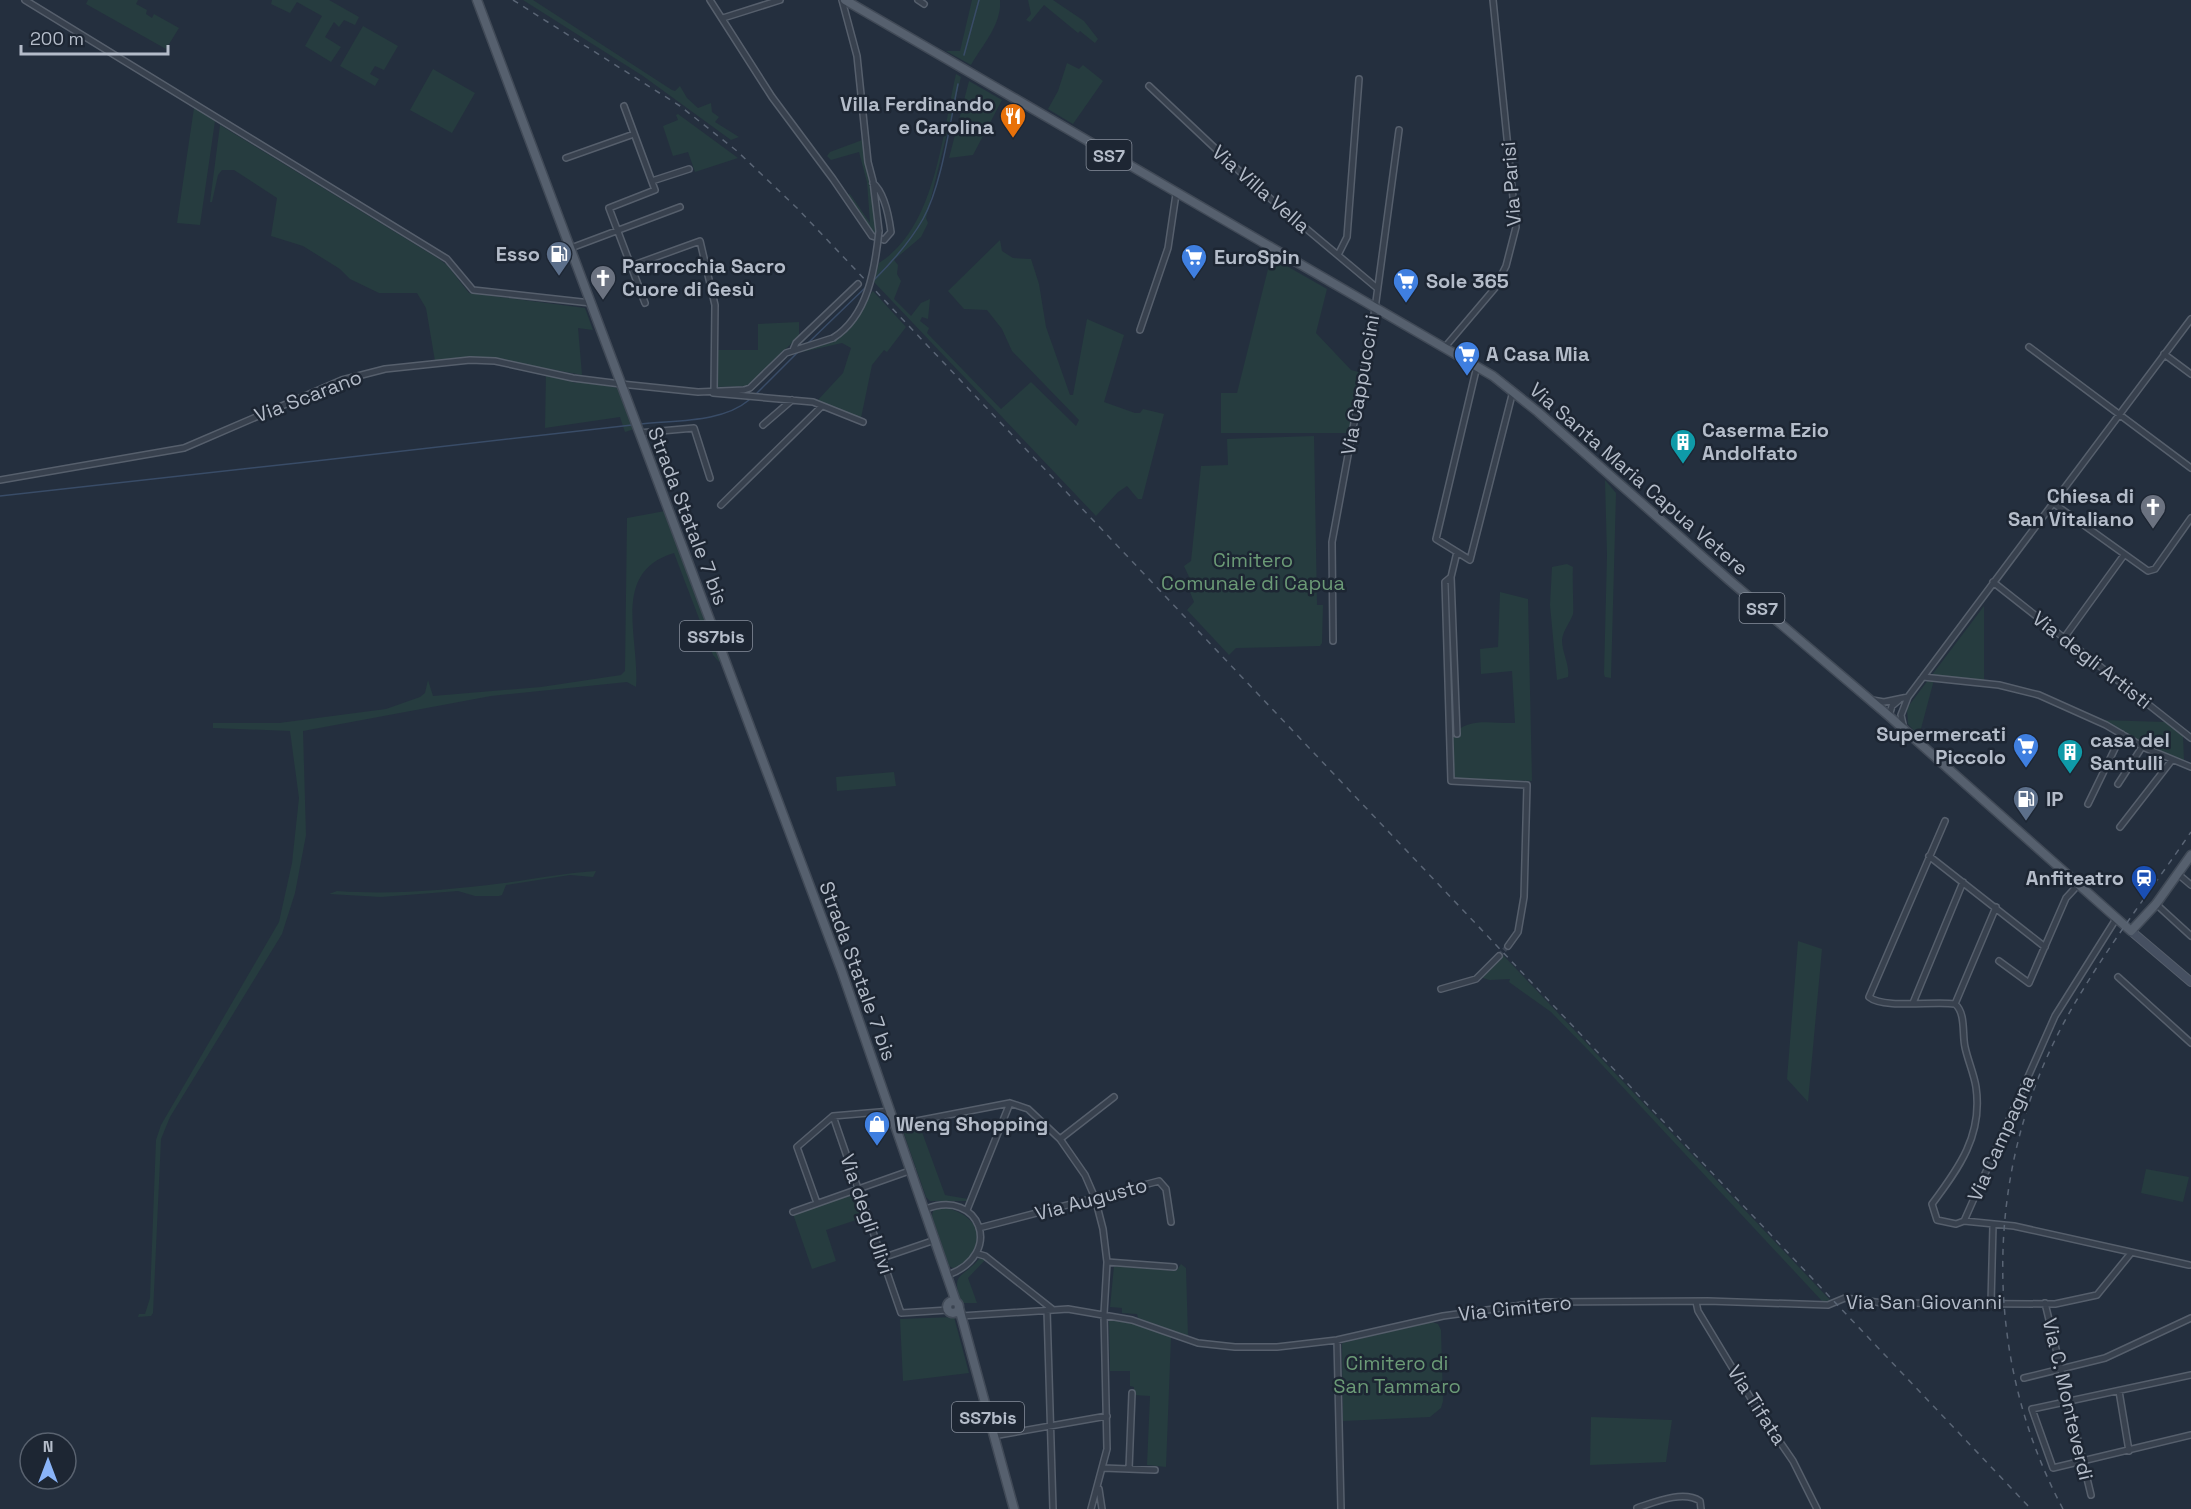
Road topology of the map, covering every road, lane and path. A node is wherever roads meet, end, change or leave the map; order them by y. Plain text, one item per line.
1 (25, 0) edge
2 (477, 0) edge
3 (710, 0) edge
4 (780, 0) edge
5 (843, 0) edge
6 (918, 0) edge
7 (1493, 0) edge
8 (924, 4) dead end
9 (723, 18) junction
10 (1359, 79) dead end
11 (1149, 86) dead end
12 (624, 106) dead end
13 (1399, 130) dead end
14 (634, 134) junction
15 (566, 159) dead end
16 (689, 169) dead end
17 (652, 182) junction
18 (873, 183) junction
19 (1176, 194) junction
20 (680, 207) dead end
21 (617, 231) junction
22 (570, 248) junction
23 (1338, 255) junction
24 (631, 266) junction
25 (858, 284) dead end
26 (1377, 288) junction
27 (591, 303) junction
28 (645, 303) dead end
29 (1375, 309) junction
30 (2191, 319) edge
31 (1140, 330) dead end
32 (2029, 346) dead end
33 (1445, 347) junction
34 (793, 350) junction
35 (2164, 354) junction
36 (1477, 366) junction
37 (2191, 374) edge
38 (621, 384) junction
39 (714, 390) junction
40 (698, 392) junction
41 (1513, 392) junction
42 (792, 400) junction
43 (821, 407) junction
44 (2119, 414) junction
45 (863, 422) dead end
46 (763, 425) dead end
47 (639, 433) junction
48 (2191, 468) edge
49 (710, 478) dead end
50 (0, 480) edge
51 (2053, 503) junction
52 (721, 505) dead end
53 (2191, 518) edge
54 (1457, 552) junction
55 (2124, 555) junction
56 (1451, 577) junction
57 (1993, 582) junction
58 (2064, 638) junction
59 (1333, 641) dead end
60 (1923, 677) junction
61 (1908, 697) junction
62 (1900, 699) junction
63 (1870, 700) junction
64 (1902, 708) junction
65 (1889, 716) junction
66 (1905, 730) junction
67 (1457, 734) dead end
68 (2122, 734) junction
69 (2191, 738) edge
70 (2142, 747) junction
71 (2172, 760) junction
72 (2191, 767) edge
73 (2118, 784) dead end
74 (2088, 804) dead end
75 (1945, 821) dead end
76 (2120, 828) dead end
77 (2191, 855) edge
78 (1929, 856) junction
79 (2178, 874) junction
80 (1963, 882) junction
81 (2078, 885) junction
82 (2191, 885) edge
83 (2156, 904) junction
84 (1996, 907) junction
85 (2116, 919) junction
86 (2131, 931) junction
87 (2191, 936) edge
88 (1508, 946) tunnel mouth
89 (2045, 947) junction
90 (1499, 956) tunnel mouth
91 (1999, 961) dead end
92 (2118, 977) dead end
93 (2191, 982) edge
94 (1441, 989) dead end
95 (1913, 1003) junction
96 (1955, 1004) junction
97 (2191, 1043) edge
98 (1114, 1097) dead end
99 (1010, 1103) junction
100 (891, 1111) junction
101 (833, 1116) junction
102 (896, 1125) junction
103 (1060, 1139) junction
104 (912, 1170) junction
105 (859, 1189) junction
106 (1095, 1198) junction
107 (817, 1203) junction
108 (926, 1209) junction
109 (967, 1210) junction
110 (793, 1212) dead end
111 (1964, 1221) junction
112 (1171, 1222) dead end
113 (1993, 1225) junction
114 (980, 1228) junction
115 (936, 1240) junction
116 (2131, 1253) junction
117 (978, 1254) junction
118 (882, 1258) junction
119 (1107, 1262) junction
120 (2190, 1265) edge
121 (1174, 1267) dead end
122 (949, 1278) junction
123 (1696, 1302) junction
124 (1991, 1303) junction
125 (2045, 1304) junction
126 (1049, 1309) junction
127 (955, 1310) junction
128 (1104, 1314) junction
129 (2191, 1318) edge
130 (1337, 1340) junction
131 (2061, 1367) junction
132 (2191, 1375) edge
133 (2024, 1378) dead end
134 (2119, 1390) junction
135 (1132, 1393) dead end
136 (2070, 1402) junction
137 (1107, 1416) junction
138 (1049, 1426) junction
139 (2191, 1435) edge
140 (993, 1436) junction
141 (2129, 1451) junction
142 (2083, 1462) junction
143 (1103, 1468) junction
144 (1129, 1469) junction
145 (1155, 1470) dead end
146 (1099, 1487) junction
147 (2091, 1495) dead end
148 (1653, 1506) edge
149 (1637, 1508) edge
150 (1014, 1509) edge
151 (1053, 1509) edge
152 (1091, 1509) edge
153 (1102, 1509) edge
154 (1341, 1509) edge
155 (1701, 1509) edge
156 (1817, 1509) edge

1 - 27 street
2 - 22 main road, Strada Statale 7 bis / SS7bis
3 - 9 street
4 - 9 street
5 - 18 street
5 - 19 main road, Via Santa Maria Capua Vetere / SS7
6 - 8 street
7 - 33 street, Via Parisi
9 - 18 street
10 - 23 street
11 - 23 street, Via Villa Vella
12 - 14 street
13 - 26 street, Via Cappuccini
14 - 15 street
14 - 17 street
16 - 17 street
17 - 21 street
18 - 34 street, bridge
19 - 29 main road, Via Santa Maria Capua Vetere / SS7
19 - 31 street
20 - 21 street
21 - 22 street
21 - 24 street
22 - 27 main road, Strada Statale 7 bis / SS7bis
23 - 26 street, Via Villa Vella
24 - 28 street
24 - 39 street
25 - 34 street
26 - 29 street, Via Cappuccini
27 - 38 main road, Strada Statale 7 bis / SS7bis
29 - 33 main road, Via Santa Maria Capua Vetere / SS7
29 - 59 street, Via Cappuccini
30 - 35 street
32 - 44 street
33 - 36 main road, Via Santa Maria Capua Vetere / SS7
34 - 39 street
35 - 37 street
35 - 44 street
36 - 41 main road, Via Santa Maria Capua Vetere / SS7
36 - 54 street
38 - 40 street, Via Scarano
38 - 47 main road, Strada Statale 7 bis / SS7bis
38 - 50 street, Via Scarano
39 - 40 street
40 - 42 street
41 - 54 street
41 - 63 main road, Via Santa Maria Capua Vetere / SS7
42 - 43 street
42 - 46 street
43 - 45 street
43 - 52 street
44 - 48 street
44 - 51 street
47 - 49 street
47 - 100 main road, Strada Statale 7 bis / SS7bis
51 - 55 street
51 - 57 street
53 - 55 street
54 - 56 street
55 - 58 street
56 - 67 street
56 - 88 street
57 - 58 street, Via degli Artisti
57 - 60 street
58 - 69 street, Via degli Artisti
60 - 61 street
60 - 68 street
61 - 62 street
61 - 64 street
62 - 63 street
62 - 65 street
63 - 65 main road, Via Santa Maria Capua Vetere / SS7
64 - 65 street
64 - 66 street
65 - 66 main road, Via Santa Maria Capua Vetere / SS7
66 - 81 main road, Via Santa Maria Capua Vetere / SS7
68 - 70 street
68 - 74 street
70 - 71 street
70 - 73 street
71 - 72 street
71 - 76 street
75 - 78 street
77 - 79 main road
78 - 80 street
78 - 95 street
79 - 82 street
79 - 83 main road
80 - 84 street
80 - 95 street
81 - 85 main road, Via Santa Maria Capua Vetere / SS7
81 - 89 street
83 - 86 main road
83 - 87 street
84 - 89 street
84 - 96 street
85 - 86 main road, Via Santa Maria Capua Vetere / SS7
85 - 111 street, Via Campagna
86 - 93 main road, Via Santa Maria Capua Vetere / SS7
89 - 91 street
90 - 94 street
92 - 97 street
95 - 96 street
96 - 111 street
98 - 103 street
99 - 102 street
99 - 103 street
99 - 109 street
100 - 101 street
100 - 102 main road, Strada Statale 7 bis / SS7bis
101 - 105 street, Via degli Ulivi
101 - 107 street
102 - 104 main road, Strada Statale 7 bis / SS7bis
103 - 106 street
104 - 105 street
104 - 108 main road, Strada Statale 7 bis / SS7bis
105 - 107 street
105 - 118 street, Via degli Ulivi
106 - 112 street, Via Augusto
106 - 114 street, Via Augusto
106 - 119 street
107 - 110 street
108 - 109 street
108 - 115 main road, Strada Statale 7 bis / SS7bis
109 - 114 street
111 - 113 street, Via Campagna
113 - 116 street, Via Campagna
113 - 124 street
114 - 117 street
115 - 118 street
115 - 122 main road, Strada Statale 7 bis / SS7bis
116 - 120 street, Via Campagna
116 - 125 street, Via San Giovanni
117 - 122 street
117 - 126 street
118 - 127 street, Via degli Ulivi
119 - 121 street
119 - 128 street
122 - 127 main road, SS7bis
123 - 124 street, Via San Giovanni
123 - 130 street, Via Cimitero
123 - 156 street, Via Tifata
124 - 125 street, Via San Giovanni
125 - 131 street, Via C. Monteverdi
126 - 127 street, Via Cimitero
126 - 128 street, Via Cimitero
126 - 138 street
127 - 140 main road, SS7bis
128 - 130 street, Via Cimitero
128 - 137 street
129 - 131 street
130 - 154 street
131 - 133 street
131 - 136 street, Via C. Monteverdi
132 - 134 street
134 - 136 street
134 - 141 street
135 - 144 street
136 - 142 street, Via C. Monteverdi
136 - 142 street
137 - 138 street
137 - 143 street
138 - 140 street
138 - 151 street
139 - 141 street
140 - 150 main road, SS7bis
141 - 142 street
142 - 147 street, Via C. Monteverdi
143 - 144 street
143 - 146 street
144 - 145 street
146 - 152 street
146 - 153 street
148 - 149 street
148 - 155 street

